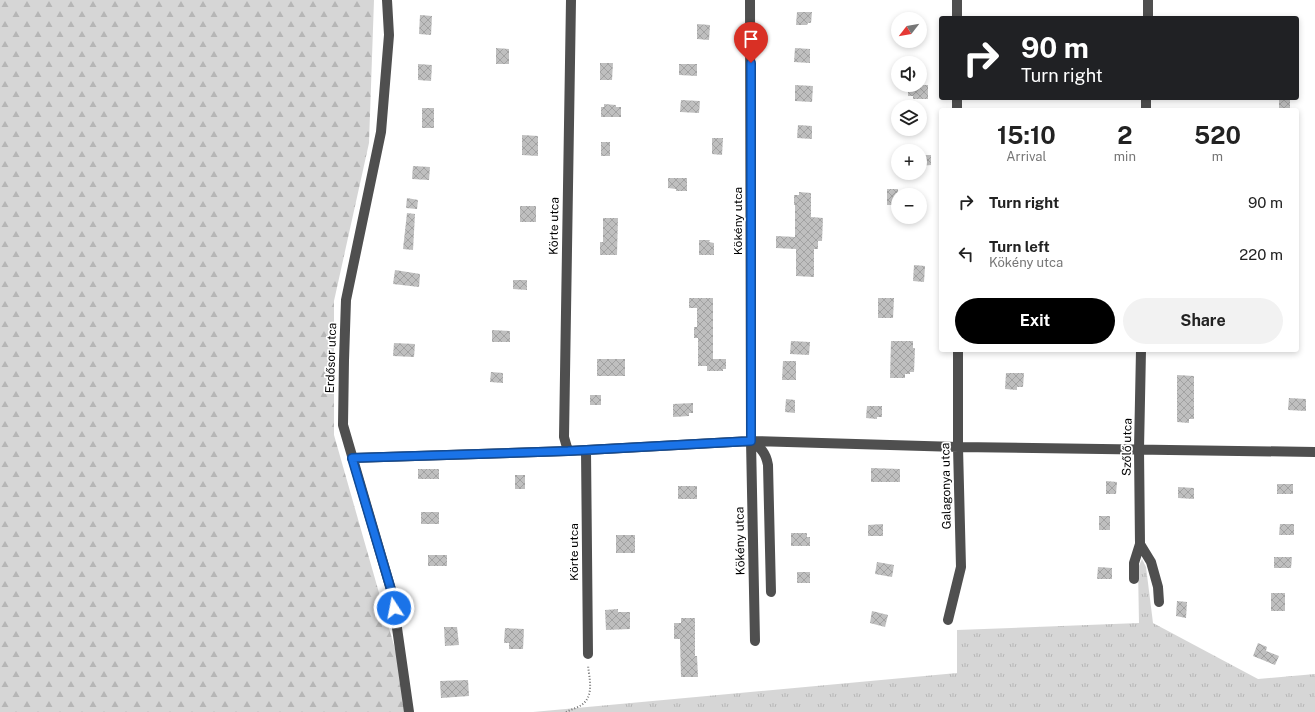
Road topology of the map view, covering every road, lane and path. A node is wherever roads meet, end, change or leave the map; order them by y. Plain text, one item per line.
1 (386, 0) edge
2 (571, 0) edge
3 (750, 0) edge
4 (956, 0) edge
5 (1148, 0) edge
6 (957, 16) edge
7 (1148, 16) edge
8 (958, 352) edge
9 (1141, 352) edge
10 (751, 441) junction
11 (958, 447) junction
12 (1139, 449) junction
13 (586, 450) junction
14 (568, 451) junction
15 (1315, 452) edge
16 (352, 458) junction
17 (1140, 544) junction
18 (1134, 579) dead end
19 (771, 592) dead end
20 (1159, 602) dead end
21 (948, 620) dead end
22 (755, 641) dead end
23 (588, 654) joint
24 (409, 712) edge
25 (566, 712) edge

1 - 16 street, Erdősor utca
2 - 14 street, Körte utca
3 - 10 street, Kökény utca
4 - 6 street
5 - 7 street
8 - 11 street, Galagonya utca
9 - 12 street, Szőlő utca
10 - 11 street
10 - 13 street
10 - 19 street
10 - 22 street, Kökény utca
11 - 12 street
11 - 21 street, Galagonya utca
12 - 15 street
12 - 17 street, Szőlő utca
13 - 14 street
13 - 23 street, Körte utca
14 - 16 street
16 - 24 street, Erdősor utca
17 - 18 street, Szőlő utca
17 - 20 street
23 - 25 path

